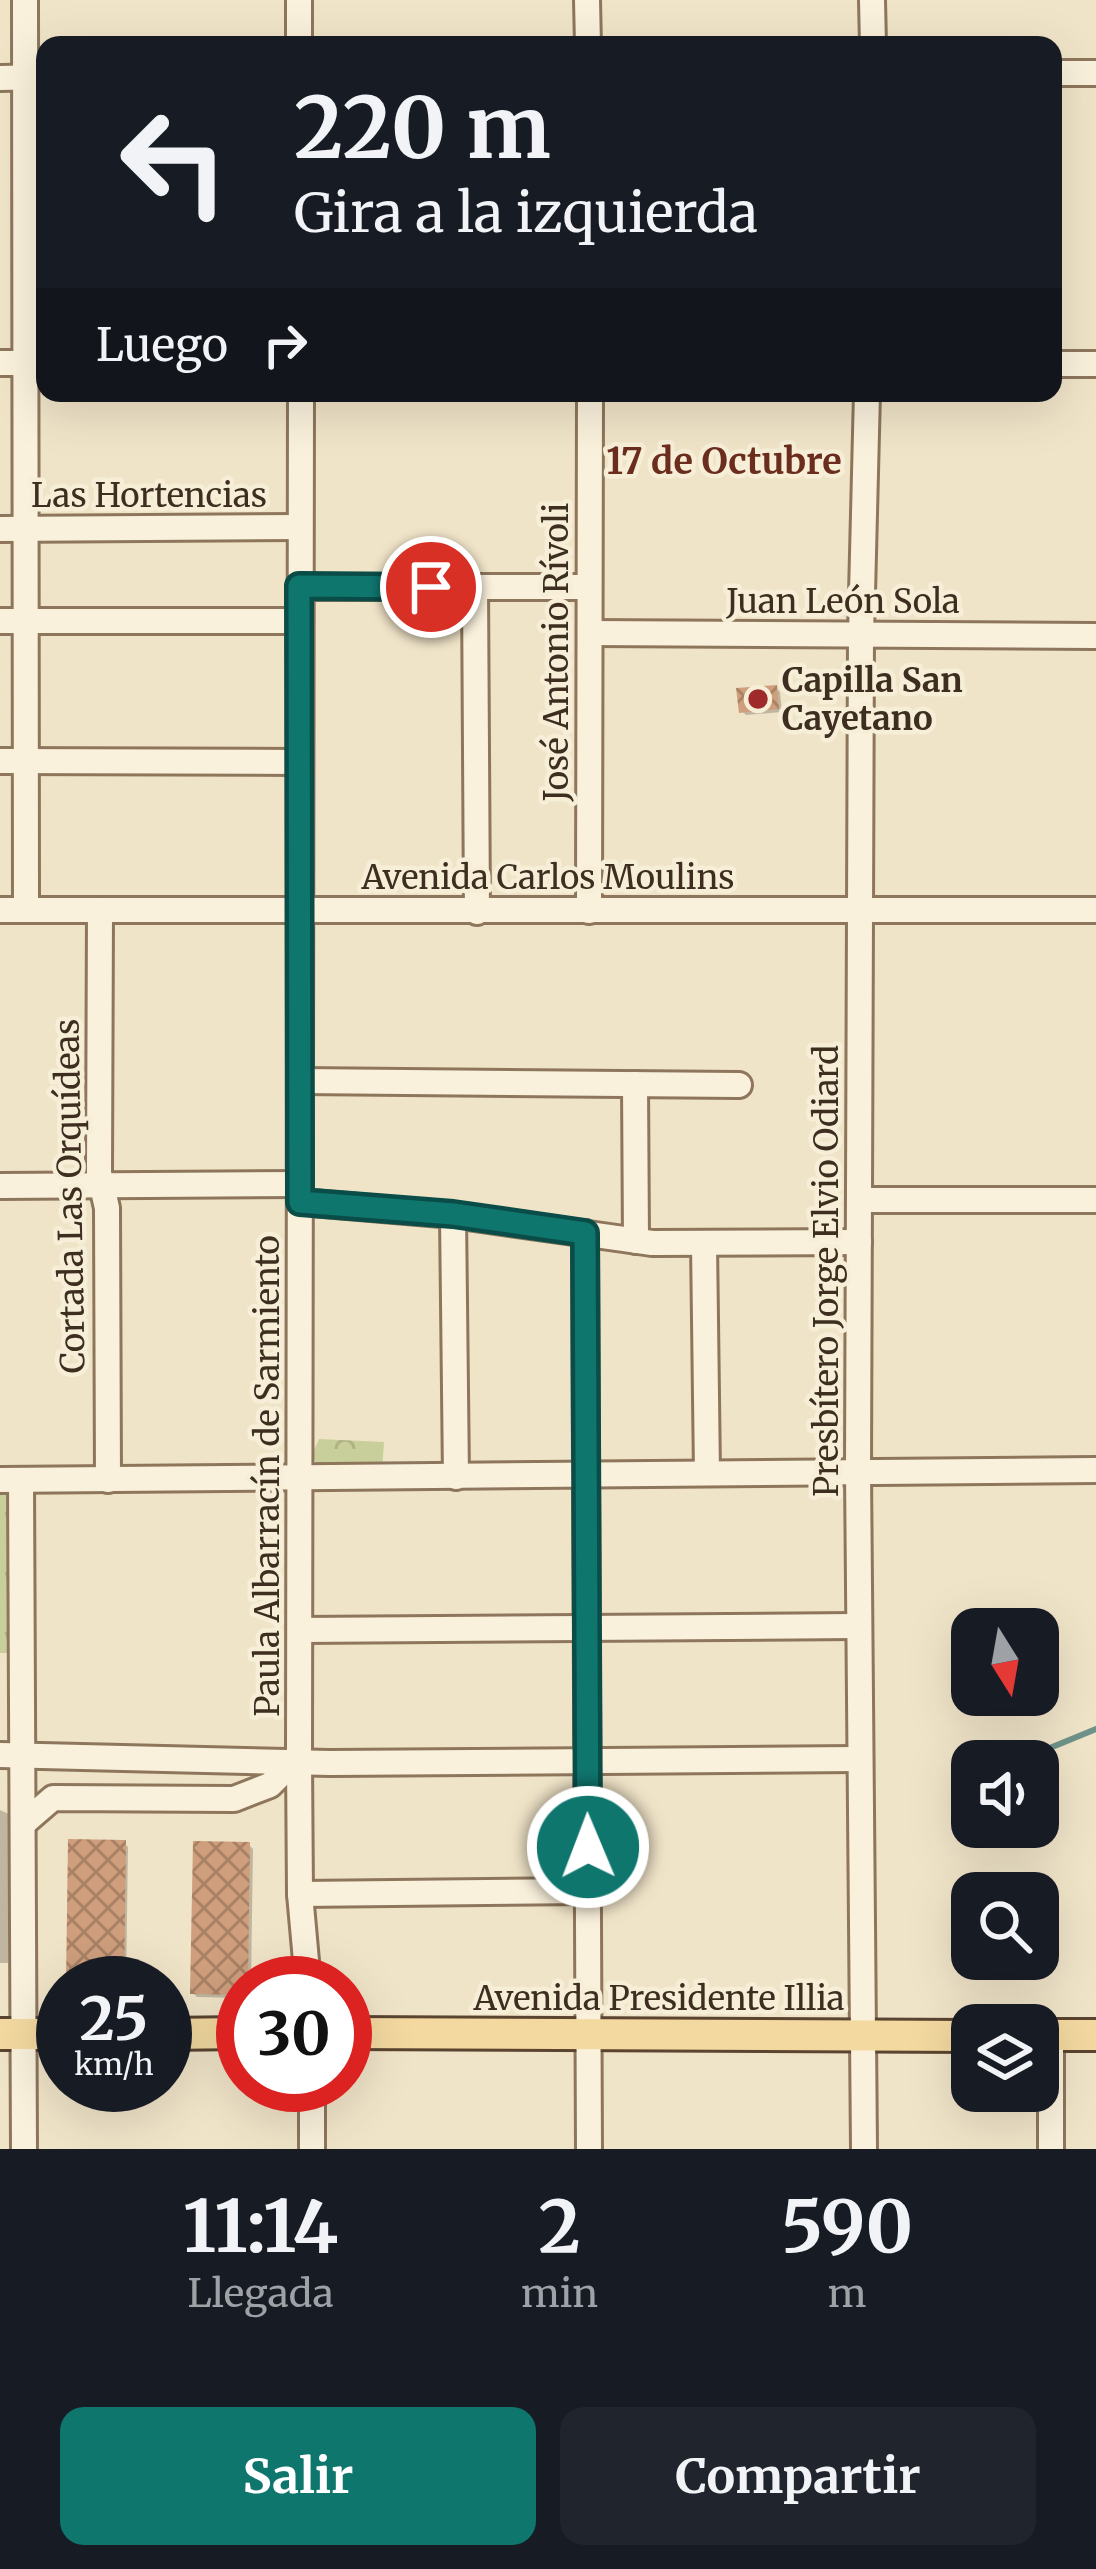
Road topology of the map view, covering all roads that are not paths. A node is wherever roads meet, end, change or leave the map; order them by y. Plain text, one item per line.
1 (25, 0) edge
2 (299, 0) edge
3 (587, 0) edge
4 (872, 0) edge
5 (299, 36) edge
6 (588, 36) edge
7 (873, 36) edge
8 (1096, 73) edge
9 (1062, 74) edge
10 (23, 78) edge
11 (23, 363) edge
12 (1062, 364) edge
13 (1096, 364) edge
14 (301, 402) edge
15 (590, 402) edge
16 (867, 402) edge
17 (299, 527) junction
18 (13, 529) edge
19 (299, 586) junction
20 (475, 587) junction
21 (589, 587) junction
22 (13, 621) edge
23 (299, 621) junction
24 (590, 634) junction
25 (861, 634) junction
26 (1096, 636) edge
27 (13, 761) edge
28 (300, 762) junction
29 (860, 908) junction
30 (13, 910) edge
31 (300, 910) junction
32 (1096, 910) edge
33 (100, 911) junction
34 (589, 911) junction
35 (478, 912) junction
36 (299, 1081) junction
37 (635, 1084) junction
38 (740, 1085) dead end
39 (102, 1184) junction
40 (0, 1186) edge
41 (300, 1193) junction
42 (860, 1200) junction
43 (1096, 1200) edge
44 (453, 1214) junction
45 (585, 1233) junction
46 (636, 1241) junction
47 (859, 1241) junction
48 (704, 1243) junction
49 (1096, 1471) edge
50 (858, 1472) junction
51 (707, 1473) junction
52 (584, 1475) junction
53 (456, 1477) junction
54 (300, 1478) junction
55 (10, 1480) edge
56 (108, 1480) junction
57 (858, 1626) junction
58 (586, 1629) junction
59 (300, 1630) junction
60 (12, 1755) edge
61 (858, 1759) junction
62 (586, 1760) junction
63 (296, 1762) junction
64 (24, 1823) junction
65 (588, 1891) junction
66 (300, 1894) junction
67 (306, 1956) edge
68 (372, 2033) edge
69 (590, 2033) junction
70 (13, 2034) edge
71 (1096, 2035) edge
72 (865, 2036) junction
73 (951, 2036) edge
74 (1059, 2036) edge
75 (312, 2112) edge
76 (1049, 2112) edge
77 (24, 2149) edge
78 (313, 2149) edge
79 (590, 2149) edge
80 (864, 2149) edge
81 (1051, 2149) edge

1 - 10 street
2 - 5 street
3 - 6 street
4 - 7 street
8 - 9 street
10 - 11 street
11 - 18 street
12 - 13 street
14 - 17 street, Paula Albarracín de Sarmiento
15 - 21 street, José Antonio Rívoli
16 - 25 street, Presbítero Jorge Elvio Odiard
17 - 18 street, Las Hortencias
17 - 19 street, Paula Albarracín de Sarmiento
18 - 22 street
19 - 20 street
19 - 23 street, Paula Albarracín de Sarmiento
20 - 21 street
20 - 35 street
21 - 24 street, José Antonio Rívoli
22 - 23 street
22 - 27 street
23 - 28 street, Paula Albarracín de Sarmiento
24 - 25 street, Juan León Sola
24 - 34 street, José Antonio Rívoli
25 - 26 street, Juan León Sola
25 - 29 street, Presbítero Jorge Elvio Odiard
27 - 28 street
27 - 30 street
28 - 31 street, Paula Albarracín de Sarmiento
29 - 32 street, Avenida Carlos Moulins
29 - 34 street, Avenida Carlos Moulins
29 - 42 street, Presbítero Jorge Elvio Odiard
30 - 33 street, Avenida Carlos Moulins
31 - 33 street, Avenida Carlos Moulins
31 - 35 street, Avenida Carlos Moulins
31 - 36 street, Paula Albarracín de Sarmiento
33 - 39 street, Cortada Las Orquídeas
34 - 35 street, Avenida Carlos Moulins
36 - 37 street
36 - 41 street, Paula Albarracín de Sarmiento
37 - 38 street
37 - 46 street
39 - 40 street
39 - 41 street
39 - 56 street, Cortada Las Orquídeas
41 - 44 street
41 - 54 street, Paula Albarracín de Sarmiento
42 - 43 street
42 - 47 street, Presbítero Jorge Elvio Odiard
44 - 45 street
44 - 53 street
45 - 46 street
45 - 52 street
46 - 48 street
47 - 48 street
47 - 50 street, Presbítero Jorge Elvio Odiard
48 - 51 street
49 - 50 street
50 - 51 street
50 - 57 street, Presbítero Jorge Elvio Odiard
51 - 52 street
52 - 53 street
52 - 58 street
53 - 54 street
54 - 56 street
54 - 59 street, Paula Albarracín de Sarmiento
55 - 56 street
55 - 60 street
57 - 58 street
57 - 61 street, Presbítero Jorge Elvio Odiard
58 - 59 street
58 - 62 street
59 - 63 street, Paula Albarracín de Sarmiento
60 - 63 street
60 - 64 street
61 - 62 street
61 - 72 street, Presbítero Jorge Elvio Odiard
62 - 63 street
62 - 65 street
63 - 64 street
63 - 66 street, Paula Albarracín de Sarmiento
64 - 70 street
65 - 66 street
65 - 69 street
66 - 67 street, Paula Albarracín de Sarmiento
68 - 69 main road, Avenida Presidente Illia
69 - 72 main road, Avenida Presidente Illia
69 - 79 street
70 - 77 street
71 - 74 main road
72 - 73 main road, Avenida Presidente Illia
72 - 80 street, Presbítero Jorge Elvio Odiard
75 - 78 street
76 - 81 street

